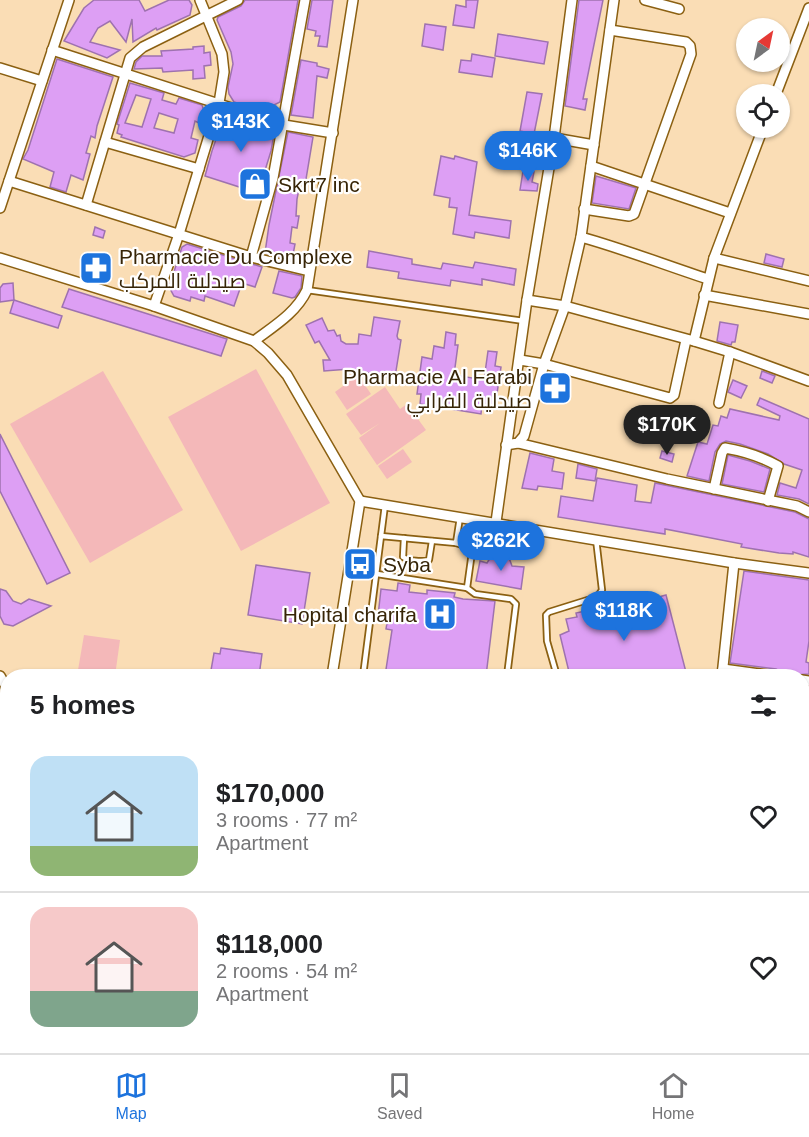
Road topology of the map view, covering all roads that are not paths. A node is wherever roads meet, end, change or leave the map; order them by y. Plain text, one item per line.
1 (69, 0) edge
2 (200, 0) edge
3 (238, 0) edge
4 (305, 0) edge
5 (353, 0) edge
6 (572, 0) edge
7 (614, 0) edge
8 (645, 0) edge
9 (809, 8) edge
10 (679, 9) dead end
11 (207, 15) junction
12 (610, 30) junction
13 (52, 50) junction
14 (0, 68) edge
15 (126, 74) junction
16 (42, 81) junction
17 (780, 84) edge
18 (219, 103) junction
19 (284, 125) junction
20 (333, 133) junction
21 (554, 138) junction
22 (759, 138) edge
23 (105, 142) junction
24 (594, 145) junction
25 (591, 166) junction
26 (199, 169) junction
27 (9, 181) junction
28 (645, 184) junction
29 (86, 205) junction
30 (0, 208) edge
31 (584, 208) junction
32 (730, 213) junction
33 (179, 234) junction
34 (581, 237) junction
35 (251, 257) junction
36 (0, 258) edge
37 (714, 258) junction
38 (309, 271) junction
39 (708, 279) junction
40 (809, 281) edge
41 (307, 290) junction
42 (704, 295) junction
43 (527, 300) junction
44 (154, 306) junction
45 (565, 306) junction
46 (809, 314) edge
47 (524, 321) junction
48 (254, 341) junction
49 (690, 341) junction
50 (730, 352) junction
51 (520, 360) junction
52 (544, 364) junction
53 (809, 381) edge
54 (719, 403) dead end
55 (518, 443) junction
56 (506, 445) junction
57 (714, 489) junction
58 (360, 501) junction
59 (768, 501) junction
60 (385, 505) junction
61 (809, 512) edge
62 (460, 517) junction
63 (496, 522) junction
64 (381, 536) junction
65 (404, 538) junction
66 (596, 539) junction
67 (432, 541) junction
68 (456, 543) junction
69 (734, 563) junction
70 (809, 573) edge
71 (377, 574) junction
72 (467, 588) junction
73 (333, 669) edge
74 (364, 669) edge
75 (508, 669) edge
76 (555, 669) edge
77 (722, 669) edge

1 - 13 street
2 - 11 street
3 - 11 street
4 - 19 street
5 - 20 street
6 - 21 street
7 - 12 street
8 - 10 street
9 - 17 street
11 - 15 street
11 - 18 street
12 - 24 street
12 - 28 street
13 - 15 street
13 - 16 street
14 - 16 street
15 - 18 street
15 - 23 street
16 - 27 street
18 - 19 street
18 - 26 street
19 - 20 street
19 - 35 street
20 - 38 street
21 - 24 street
21 - 43 street
22 - 32 street
23 - 26 street
23 - 29 street
24 - 25 street
25 - 28 street
25 - 31 street
26 - 33 street
27 - 29 street
27 - 30 street
28 - 31 street
28 - 32 street
29 - 33 street
31 - 34 street
32 - 37 street
33 - 35 street
33 - 44 street
34 - 39 street
34 - 45 street
35 - 38 street
36 - 44 street
37 - 39 street
37 - 40 street
38 - 41 street
39 - 42 street
41 - 47 lane
41 - 48 street
42 - 46 street
42 - 49 street
43 - 45 street
43 - 47 street
44 - 48 street
45 - 49 street
45 - 52 street
47 - 51 street
48 - 58 street
49 - 50 street
49 - 52 street
50 - 53 street
50 - 54 street
51 - 52 street
51 - 56 street
52 - 55 street
55 - 56 street
55 - 57 street
56 - 63 street
57 - 59 street
57 - 59 street
58 - 60 street
58 - 73 street
59 - 61 street
60 - 62 street
60 - 64 lane
62 - 63 street
62 - 68 lane
63 - 66 street
64 - 65 lane
64 - 71 lane
65 - 67 lane
65 - 67 lane
66 - 69 street
66 - 76 lane
67 - 68 lane
68 - 72 lane
69 - 70 street
69 - 77 street
71 - 72 lane
71 - 74 lane
72 - 75 lane

